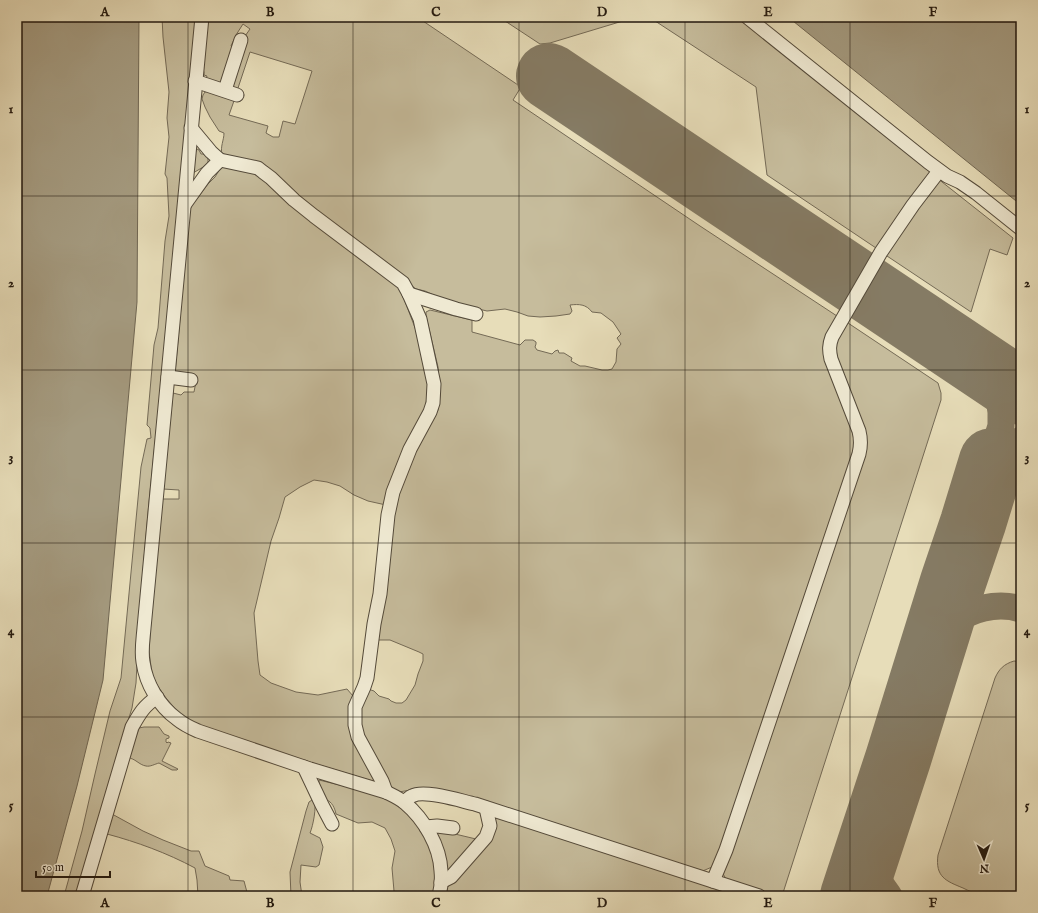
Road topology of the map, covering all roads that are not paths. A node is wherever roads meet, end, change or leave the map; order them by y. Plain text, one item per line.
1 (202, 17) edge
2 (747, 17) edge
3 (241, 40) dead end
4 (196, 81) junction
5 (191, 128) junction
6 (220, 160) junction
7 (939, 171) junction
8 (184, 206) junction
9 (1021, 229) edge
10 (409, 294) junction
11 (476, 314) dead end
12 (168, 377) junction
13 (191, 380) dead end
14 (157, 697) junction
15 (304, 767) junction
16 (386, 792) junction
17 (404, 802) junction
18 (486, 808) junction
19 (332, 824) dead end
20 (426, 827) junction
21 (453, 828) dead end
22 (713, 881) junction
23 (441, 882) junction
24 (82, 896) edge
25 (440, 896) edge
26 (759, 896) edge

1 - 4 lane
2 - 7 lane
3 - 4 lane
4 - 5 lane
5 - 6 lane
5 - 8 lane
6 - 8 lane
6 - 10 lane
7 - 9 lane
7 - 22 lane
8 - 12 lane
10 - 11 lane
10 - 16 lane
12 - 13 lane
12 - 14 lane
14 - 15 lane
14 - 24 lane
15 - 16 lane
15 - 19 lane
16 - 17 lane
17 - 18 lane
17 - 20 lane
18 - 22 lane
18 - 23 lane
20 - 21 lane
20 - 23 lane
22 - 26 lane
23 - 25 lane

